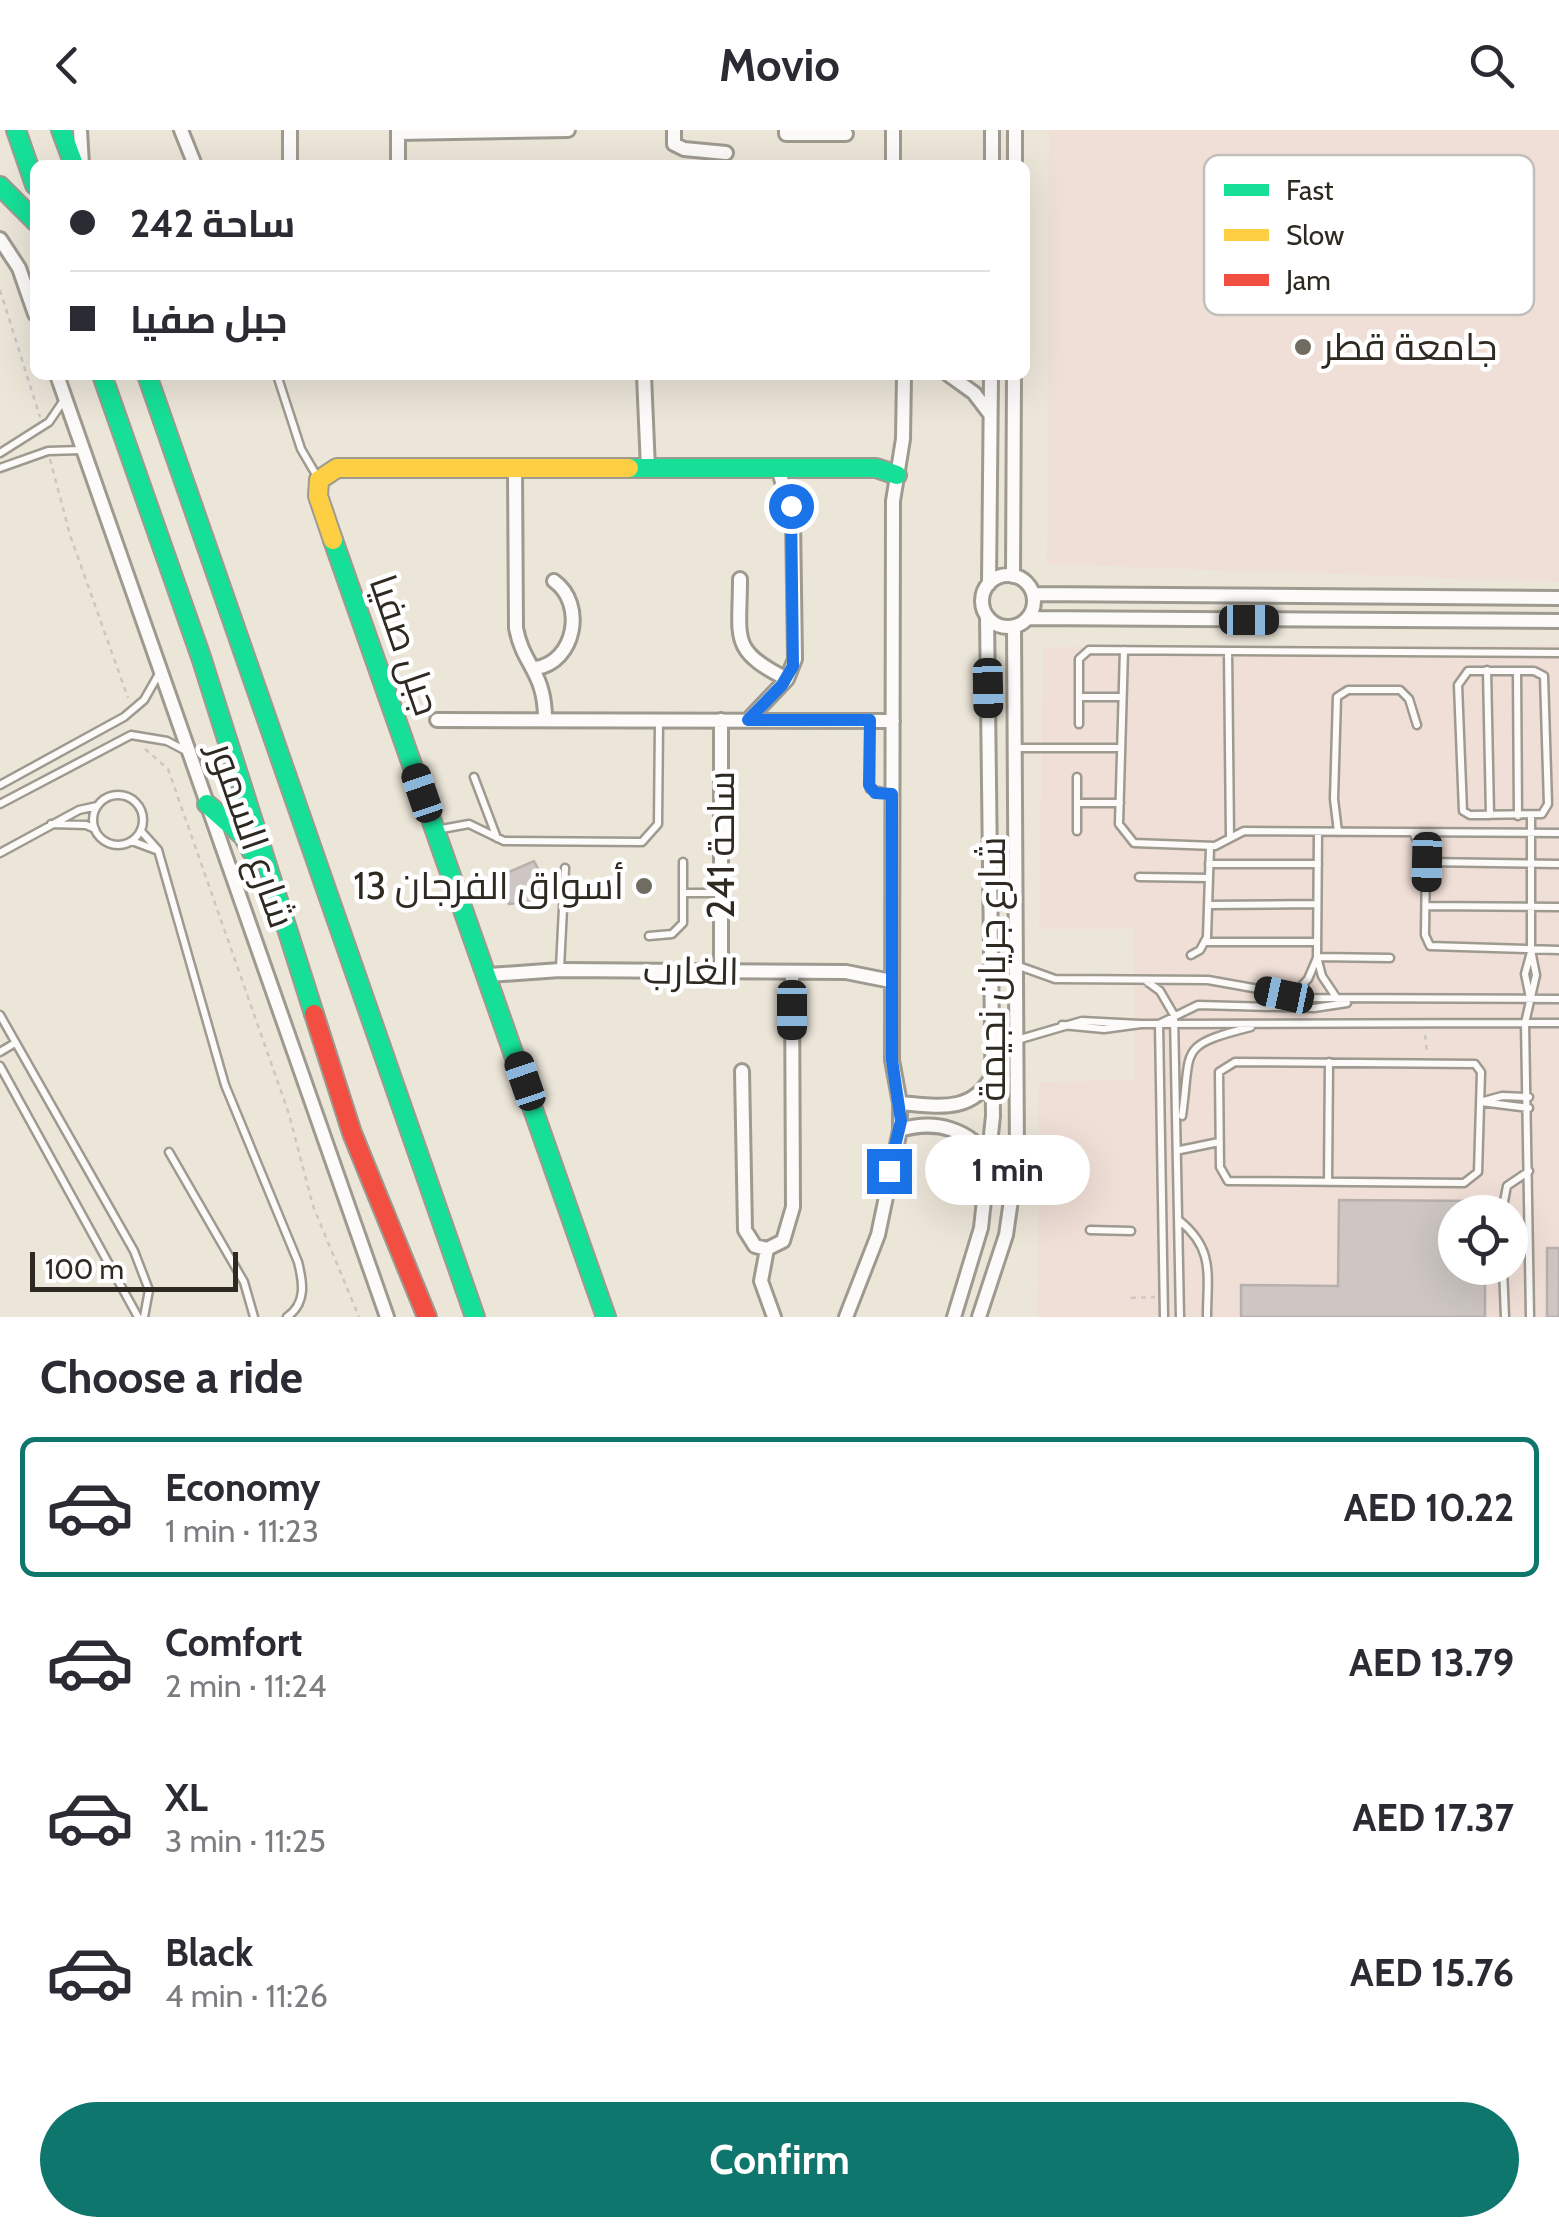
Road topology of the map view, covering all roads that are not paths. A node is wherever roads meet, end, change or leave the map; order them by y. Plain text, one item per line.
1 (16, 130) edge
2 (61, 130) edge
3 (80, 130) edge
4 (180, 130) edge
5 (290, 130) edge
6 (568, 130) edge
7 (674, 130) edge
8 (786, 130) edge
9 (893, 130) edge
10 (992, 130) edge
11 (1015, 130) edge
12 (506, 131) edge
13 (398, 132) edge
14 (846, 134) dead end
15 (726, 153) dead end
16 (72, 160) edge
17 (82, 160) edge
18 (192, 160) edge
19 (290, 160) edge
20 (398, 160) edge
21 (893, 160) edge
22 (992, 160) edge
23 (1014, 160) edge
24 (30, 171) edge
25 (0, 186) edge
26 (30, 216) edge
27 (2, 243) edge
28 (30, 300) edge
29 (58, 380) edge
30 (104, 380) edge
31 (149, 380) edge
32 (279, 380) edge
33 (644, 380) edge
34 (904, 380) edge
35 (956, 380) edge
36 (991, 380) edge
37 (1014, 380) edge
38 (65, 399) junction
39 (991, 416) junction
40 (83, 450) junction
41 (3, 451) edge
42 (13, 463) junction
43 (0, 468) edge
44 (516, 468) junction
45 (778, 468) junction
46 (648, 469) junction
47 (896, 476) junction
48 (318, 480) junction
49 (1013, 576) junction
50 (740, 579) dead end
51 (554, 581) dead end
52 (989, 584) junction
53 (1033, 594) junction
54 (1214, 595) junction
55 (1392, 598) junction
56 (1559, 598) edge
57 (987, 616) junction
58 (1028, 618) junction
59 (1214, 620) junction
60 (1392, 621) junction
61 (1559, 621) edge
62 (1014, 626) junction
63 (1124, 650) junction
64 (1228, 651) junction
65 (1559, 653) edge
66 (536, 668) junction
67 (1487, 670) junction
68 (160, 671) junction
69 (1517, 671) junction
70 (787, 679) junction
71 (1079, 697) junction
72 (1123, 697) junction
73 (545, 719) junction
74 (659, 719) junction
75 (438, 720) dead end
76 (721, 720) junction
77 (748, 720) junction
78 (870, 720) junction
79 (893, 720) junction
80 (1079, 724) dead end
81 (1417, 725) dead end
82 (85, 739) junction
83 (1014, 748) junction
84 (1121, 748) junction
85 (189, 752) junction
86 (93, 754) junction
87 (474, 777) dead end
88 (1077, 777) dead end
89 (0, 785) edge
90 (892, 794) junction
91 (1077, 803) junction
92 (1120, 803) junction
93 (0, 804) edge
94 (207, 804) junction
95 (98, 806) junction
96 (1490, 815) junction
97 (1518, 816) junction
98 (1532, 816) junction
99 (50, 824) junction
100 (95, 829) junction
101 (435, 830) junction
102 (1077, 831) dead end
103 (141, 832) junction
104 (1318, 832) junction
105 (1338, 832) junction
106 (1413, 832) junction
107 (1531, 833) junction
108 (1559, 833) edge
109 (1230, 838) junction
110 (498, 840) junction
111 (132, 841) junction
112 (1210, 847) junction
113 (158, 850) junction
114 (0, 853) edge
115 (684, 862) dead end
116 (1427, 862) junction
117 (1209, 864) junction
118 (1318, 864) junction
119 (1532, 864) junction
120 (1559, 864) edge
121 (565, 868) dead end
122 (1139, 878) dead end
123 (1209, 878) junction
124 (684, 892) junction
125 (720, 893) junction
126 (1208, 904) junction
127 (1318, 904) junction
128 (1426, 906) junction
129 (1532, 906) junction
130 (1559, 907) edge
131 (649, 936) dead end
132 (1206, 942) junction
133 (1317, 942) junction
134 (1532, 950) junction
135 (1559, 950) edge
136 (1191, 955) dead end
137 (1317, 957) junction
138 (1390, 958) dead end
139 (1014, 964) junction
140 (560, 970) junction
141 (720, 971) junction
142 (792, 972) junction
143 (489, 975) junction
144 (1145, 980) junction
145 (891, 981) junction
146 (309, 996) junction
147 (1292, 996) junction
148 (1358, 999) junction
149 (1530, 999) junction
150 (1559, 999) edge
151 (1338, 1000) junction
152 (0, 1015) edge
153 (1172, 1020) junction
154 (1159, 1024) junction
155 (1262, 1024) junction
156 (1526, 1024) junction
157 (1559, 1024) edge
158 (1017, 1040) junction
159 (15, 1043) junction
160 (0, 1052) edge
161 (1328, 1062) junction
162 (0, 1066) edge
163 (742, 1070) dead end
164 (994, 1074) junction
165 (1529, 1096) junction
166 (1480, 1102) junction
167 (900, 1103) junction
168 (1529, 1108) junction
169 (1179, 1127) junction
170 (900, 1130) junction
171 (1219, 1142) junction
172 (1180, 1150) junction
173 (170, 1152) dead end
174 (990, 1160) junction
175 (1528, 1170) junction
176 (1328, 1182) junction
177 (1506, 1195) edge
178 (1180, 1221) junction
179 (1090, 1230) dead end
180 (1132, 1230) dead end
181 (767, 1249) junction
182 (1503, 1285) edge
183 (428, 1313) edge
184 (141, 1317) edge
185 (254, 1317) edge
186 (287, 1317) edge
187 (387, 1317) edge
188 (476, 1317) edge
189 (606, 1317) edge
190 (773, 1317) edge
191 (846, 1317) edge
192 (954, 1317) edge
193 (979, 1317) edge
194 (1164, 1317) edge
195 (1180, 1317) edge
196 (1207, 1317) edge
197 (1504, 1317) edge
198 (1530, 1317) edge

1 - 24 main road
2 - 16 main road
3 - 17 street
4 - 18 street
5 - 19 street
6 - 12 street
7 - 15 street
8 - 14 street
9 - 21 street
10 - 22 street
11 - 23 street
12 - 13 street
13 - 20 street
25 - 26 main road
27 - 28 street
29 - 38 street, شارع السمور
30 - 146 main road, شارع السمور
31 - 188 main road, شارع السمور
32 - 48 lane
33 - 46 street
34 - 47 street
35 - 39 street
36 - 39 street
37 - 49 street
38 - 40 street, شارع السمور
38 - 41 lane
39 - 52 street
40 - 42 lane
40 - 68 street, شارع السمور
41 - 42 lane
42 - 43 lane
44 - 46 main road
44 - 48 main road
44 - 66 street
45 - 46 main road
45 - 47 main road
45 - 70 street
47 - 79 street
48 - 101 main road, جبل صفيا
49 - 52 street
49 - 53 street
50 - 70 street
51 - 66 street
52 - 57 street
53 - 54 street
53 - 58 street
54 - 55 street
54 - 59 street
55 - 56 street
55 - 60 street
57 - 62 street
57 - 164 street, شارع جريان نجيمة
58 - 59 street
58 - 62 street
59 - 60 street
60 - 61 street
62 - 83 street, شارع جريان نجيمة
63 - 64 lane
63 - 71 lane
63 - 72 lane
64 - 65 lane
64 - 109 lane
66 - 73 street
67 - 69 lane
67 - 96 lane
67 - 96 lane
68 - 82 lane
68 - 85 street, شارع السمور
69 - 97 lane
69 - 98 lane
70 - 77 street
71 - 72 lane
71 - 80 lane
72 - 84 lane
73 - 74 street
73 - 75 street
74 - 76 street
74 - 110 lane
76 - 77 street
76 - 125 street, ساحة 241
77 - 78 street
78 - 79 street
78 - 90 lane
79 - 90 street
81 - 105 lane
82 - 86 lane
82 - 89 lane
83 - 84 lane
83 - 139 street, شارع جريان نجيمة
84 - 92 lane
85 - 86 lane
85 - 94 street, شارع السمور
86 - 93 lane
87 - 110 lane
88 - 91 lane
90 - 145 street
91 - 92 lane
91 - 102 lane
92 - 112 lane
94 - 146 main road
94 - 187 street, شارع السمور
95 - 99 lane
95 - 100 lane
95 - 103 lane
96 - 97 lane
97 - 98 lane
98 - 107 lane
99 - 100 lane
99 - 114 lane
100 - 111 lane
101 - 110 lane
101 - 143 main road, جبل صفيا
103 - 111 lane
103 - 113 lane
104 - 105 lane
104 - 109 lane
104 - 118 lane
105 - 106 lane
106 - 107 lane
106 - 116 lane
107 - 108 lane
107 - 119 lane
109 - 112 lane
111 - 113 lane
112 - 117 lane
113 - 186 lane
115 - 124 lane
116 - 119 lane
116 - 128 lane
117 - 118 lane
117 - 123 lane
118 - 127 lane
119 - 120 lane
119 - 129 lane
121 - 140 lane
122 - 123 lane
123 - 126 lane
124 - 125 lane
124 - 131 lane
125 - 141 street, ساحة 241
126 - 127 lane
126 - 132 lane
127 - 133 lane
128 - 129 lane
128 - 134 lane
129 - 130 lane
129 - 134 lane
132 - 133 lane
132 - 136 lane
133 - 137 lane
134 - 135 lane
134 - 149 lane
137 - 138 lane
137 - 147 lane
137 - 151 lane
139 - 144 lane
139 - 158 street, شارع جريان نجيمة
140 - 141 street, الغارب
140 - 143 street, الغارب
141 - 142 street, الغارب
142 - 145 street, الغارب
142 - 181 street
143 - 189 main road, جبل صفيا
144 - 147 lane
144 - 153 lane
145 - 167 street
146 - 183 main road, شارع السمور
147 - 151 lane
148 - 149 lane
148 - 151 lane
148 - 153 lane
149 - 150 lane
149 - 156 lane
152 - 159 lane
153 - 154 lane
153 - 155 lane
153 - 169 lane
154 - 158 lane
154 - 194 lane
155 - 156 lane
155 - 169 lane
156 - 157 lane
156 - 165 lane
158 - 193 street, شارع جريان نجيمة
159 - 160 lane
159 - 184 lane
161 - 166 lane
161 - 171 lane
161 - 176 lane
162 - 184 lane
163 - 181 street
164 - 167 street
164 - 174 street, شارع جريان نجيمة
165 - 166 lane
165 - 168 lane
166 - 168 lane
166 - 176 lane
167 - 170 street
168 - 175 lane
169 - 172 lane
170 - 174 street
170 - 191 street
171 - 172 lane
171 - 176 lane
172 - 178 lane
173 - 185 lane
174 - 192 street, شارع جريان نجيمة
175 - 177 lane
175 - 198 lane
178 - 195 lane
178 - 196 lane
179 - 180 lane
181 - 190 street
182 - 197 lane

